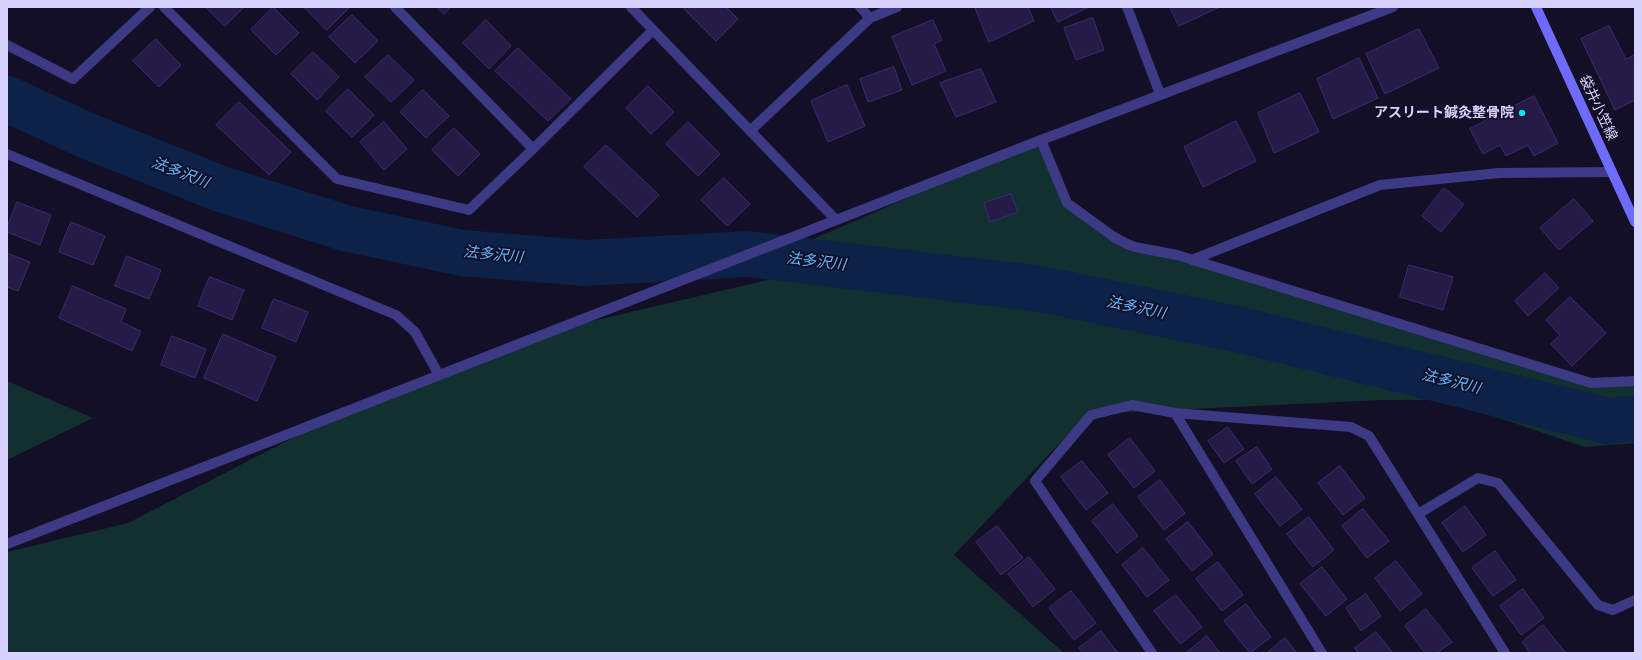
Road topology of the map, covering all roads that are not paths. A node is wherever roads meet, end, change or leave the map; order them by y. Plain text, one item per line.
1 (150, 7) edge
2 (164, 7) edge
3 (395, 7) edge
4 (631, 7) edge
5 (860, 7) edge
6 (897, 7) edge
7 (1127, 7) edge
8 (1393, 7) edge
9 (1536, 7) edge
10 (870, 18) junction
11 (653, 30) junction
12 (7, 45) edge
13 (1160, 94) junction
14 (750, 131) junction
15 (1042, 140) junction
16 (532, 149) junction
17 (7, 154) edge
18 (1612, 172) junction
19 (835, 220) junction
20 (1635, 222) edge
21 (1192, 260) junction
22 (439, 375) junction
23 (1635, 381) edge
24 (1174, 413) junction
25 (1418, 514) junction
26 (7, 544) edge
27 (1635, 600) edge
28 (1152, 653) edge
29 (1322, 653) edge
30 (1505, 653) edge

1 - 12 street
2 - 16 street
3 - 16 street
4 - 11 street
5 - 10 street
6 - 10 street
7 - 13 street
8 - 13 street
9 - 18 main road, 袋井小笠線
10 - 14 street
11 - 14 street
11 - 16 street
13 - 15 street
14 - 19 street
15 - 19 street
15 - 21 street
17 - 22 street
18 - 20 main road, 袋井小笠線
18 - 21 street
19 - 22 street
21 - 23 street
22 - 26 street
24 - 25 street
24 - 28 street
24 - 29 street
25 - 27 street
25 - 30 street

